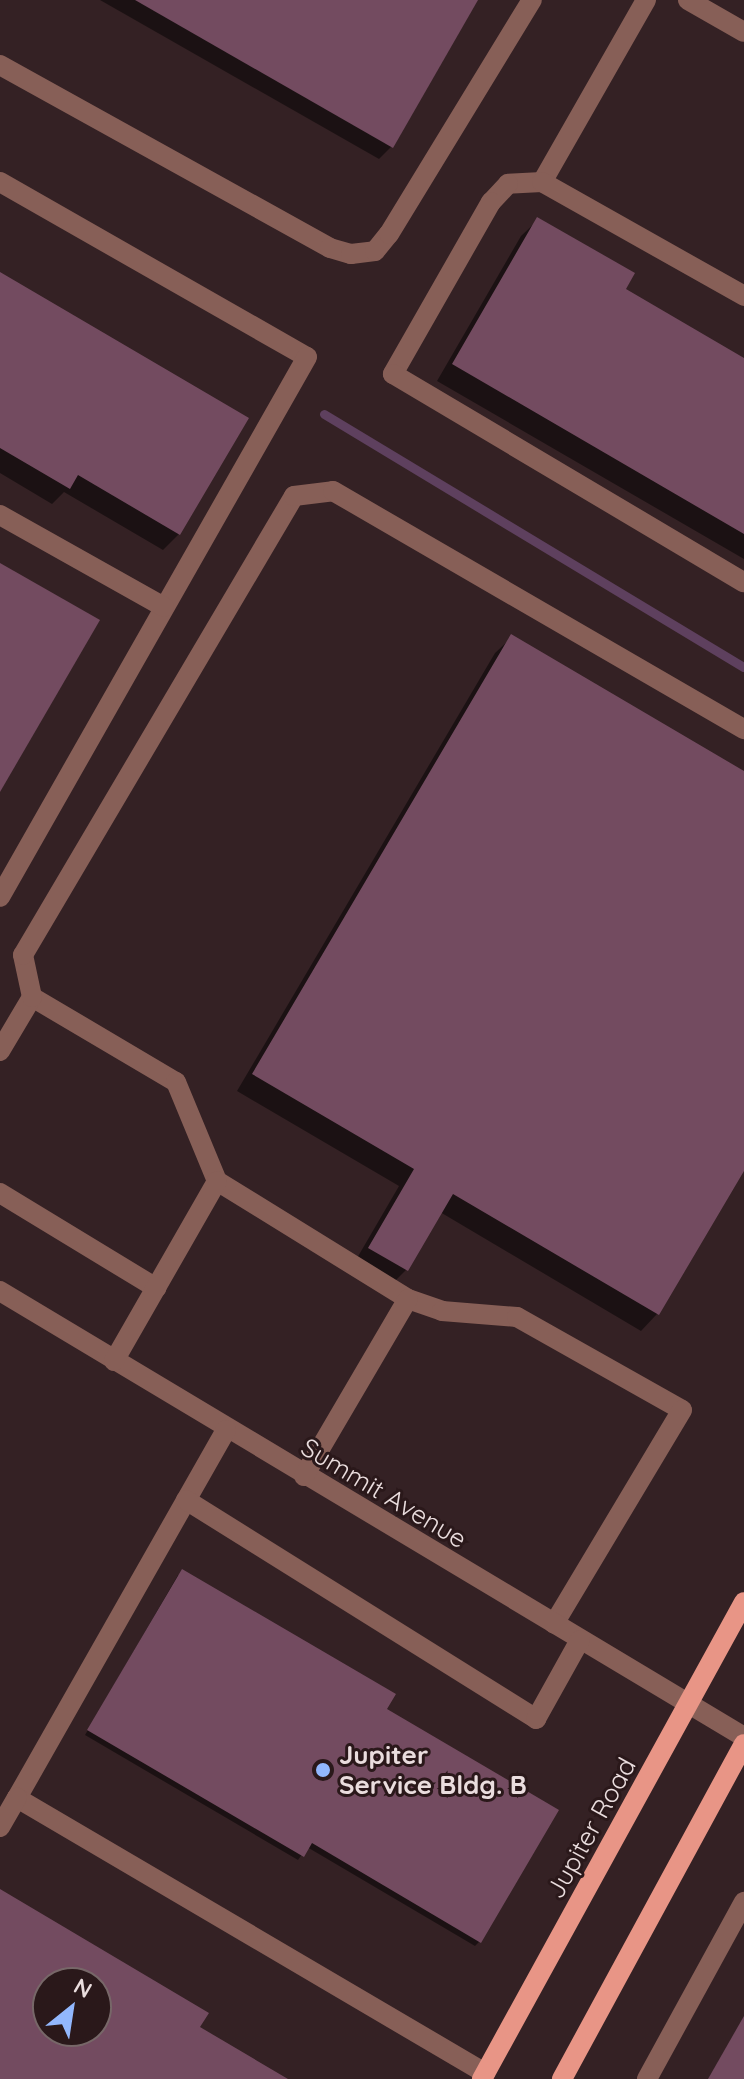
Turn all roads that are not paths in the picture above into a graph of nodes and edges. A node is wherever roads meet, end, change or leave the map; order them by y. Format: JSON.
{"nodes":[{"id":1,"x":532,"y":0,"type":"edge"},
{"id":2,"x":646,"y":0,"type":"edge"},
{"id":3,"x":688,"y":0,"type":"edge"},
{"id":4,"x":741,"y":22,"type":"edge"},
{"id":5,"x":0,"y":65,"type":"edge"},
{"id":6,"x":0,"y":182,"type":"edge"},
{"id":7,"x":542,"y":182,"type":"junction"},
{"id":8,"x":744,"y":296,"type":"edge"},
{"id":9,"x":0,"y":515,"type":"edge"},
{"id":10,"x":744,"y":582,"type":"edge"},
{"id":11,"x":164,"y":607,"type":"junction"},
{"id":12,"x":744,"y":729,"type":"edge"},
{"id":13,"x":0,"y":897,"type":"edge"},
{"id":14,"x":32,"y":997,"type":"junction"},
{"id":15,"x":0,"y":1051,"type":"edge"},
{"id":16,"x":217,"y":1181,"type":"junction"},
{"id":17,"x":0,"y":1193,"type":"edge"},
{"id":18,"x":156,"y":1288,"type":"junction"},
{"id":19,"x":0,"y":1291,"type":"edge"},
{"id":20,"x":408,"y":1299,"type":"junction"},
{"id":21,"x":114,"y":1361,"type":"junction"},
{"id":22,"x":226,"y":1430,"type":"junction"},
{"id":23,"x":304,"y":1476,"type":"junction"},
{"id":24,"x":186,"y":1500,"type":"junction"},
{"id":25,"x":744,"y":1602,"type":"edge"},
{"id":26,"x":554,"y":1624,"type":"junction"},
{"id":27,"x":580,"y":1640,"type":"junction"},
{"id":28,"x":689,"y":1705,"type":"junction"},
{"id":29,"x":744,"y":1737,"type":"edge"},
{"id":30,"x":744,"y":1744,"type":"edge"},
{"id":31,"x":17,"y":1798,"type":"junction"},
{"id":32,"x":0,"y":1827,"type":"edge"},
{"id":33,"x":744,"y":1902,"type":"edge"},
{"id":34,"x":487,"y":2077,"type":"edge"},
{"id":35,"x":562,"y":2079,"type":"edge"},
{"id":36,"x":647,"y":2079,"type":"edge"}],
"edges":[{"from":1,"to":5,"type":"street"},
{"from":2,"to":7,"type":"street"},
{"from":3,"to":4,"type":"street"},
{"from":6,"to":11,"type":"street"},
{"from":7,"to":8,"type":"street"},
{"from":7,"to":10,"type":"street"},
{"from":9,"to":11,"type":"street"},
{"from":11,"to":13,"type":"street"},
{"from":12,"to":14,"type":"street"},
{"from":14,"to":15,"type":"street"},
{"from":14,"to":16,"type":"street"},
{"from":16,"to":18,"type":"street"},
{"from":16,"to":20,"type":"street"},
{"from":17,"to":18,"type":"street"},
{"from":18,"to":21,"type":"street"},
{"from":19,"to":21,"type":"street","name":"Summit Avenue"},
{"from":20,"to":23,"type":"street"},
{"from":20,"to":26,"type":"street"},
{"from":21,"to":22,"type":"street","name":"Summit Avenue"},
{"from":22,"to":23,"type":"street","name":"Summit Avenue"},
{"from":22,"to":24,"type":"street"},
{"from":23,"to":26,"type":"street","name":"Summit Avenue"},
{"from":24,"to":27,"type":"street"},
{"from":24,"to":31,"type":"street"},
{"from":25,"to":28,"type":"main road","name":"Jupiter Road"},
{"from":26,"to":27,"type":"street","name":"Summit Avenue"},
{"from":27,"to":28,"type":"street","name":"Summit Avenue"},
{"from":28,"to":29,"type":"street","name":"Summit Avenue"},
{"from":28,"to":34,"type":"main road","name":"Jupiter Road"},
{"from":30,"to":35,"type":"main road"},
{"from":31,"to":32,"type":"street"},
{"from":31,"to":34,"type":"street"},
{"from":33,"to":36,"type":"street"}]}
